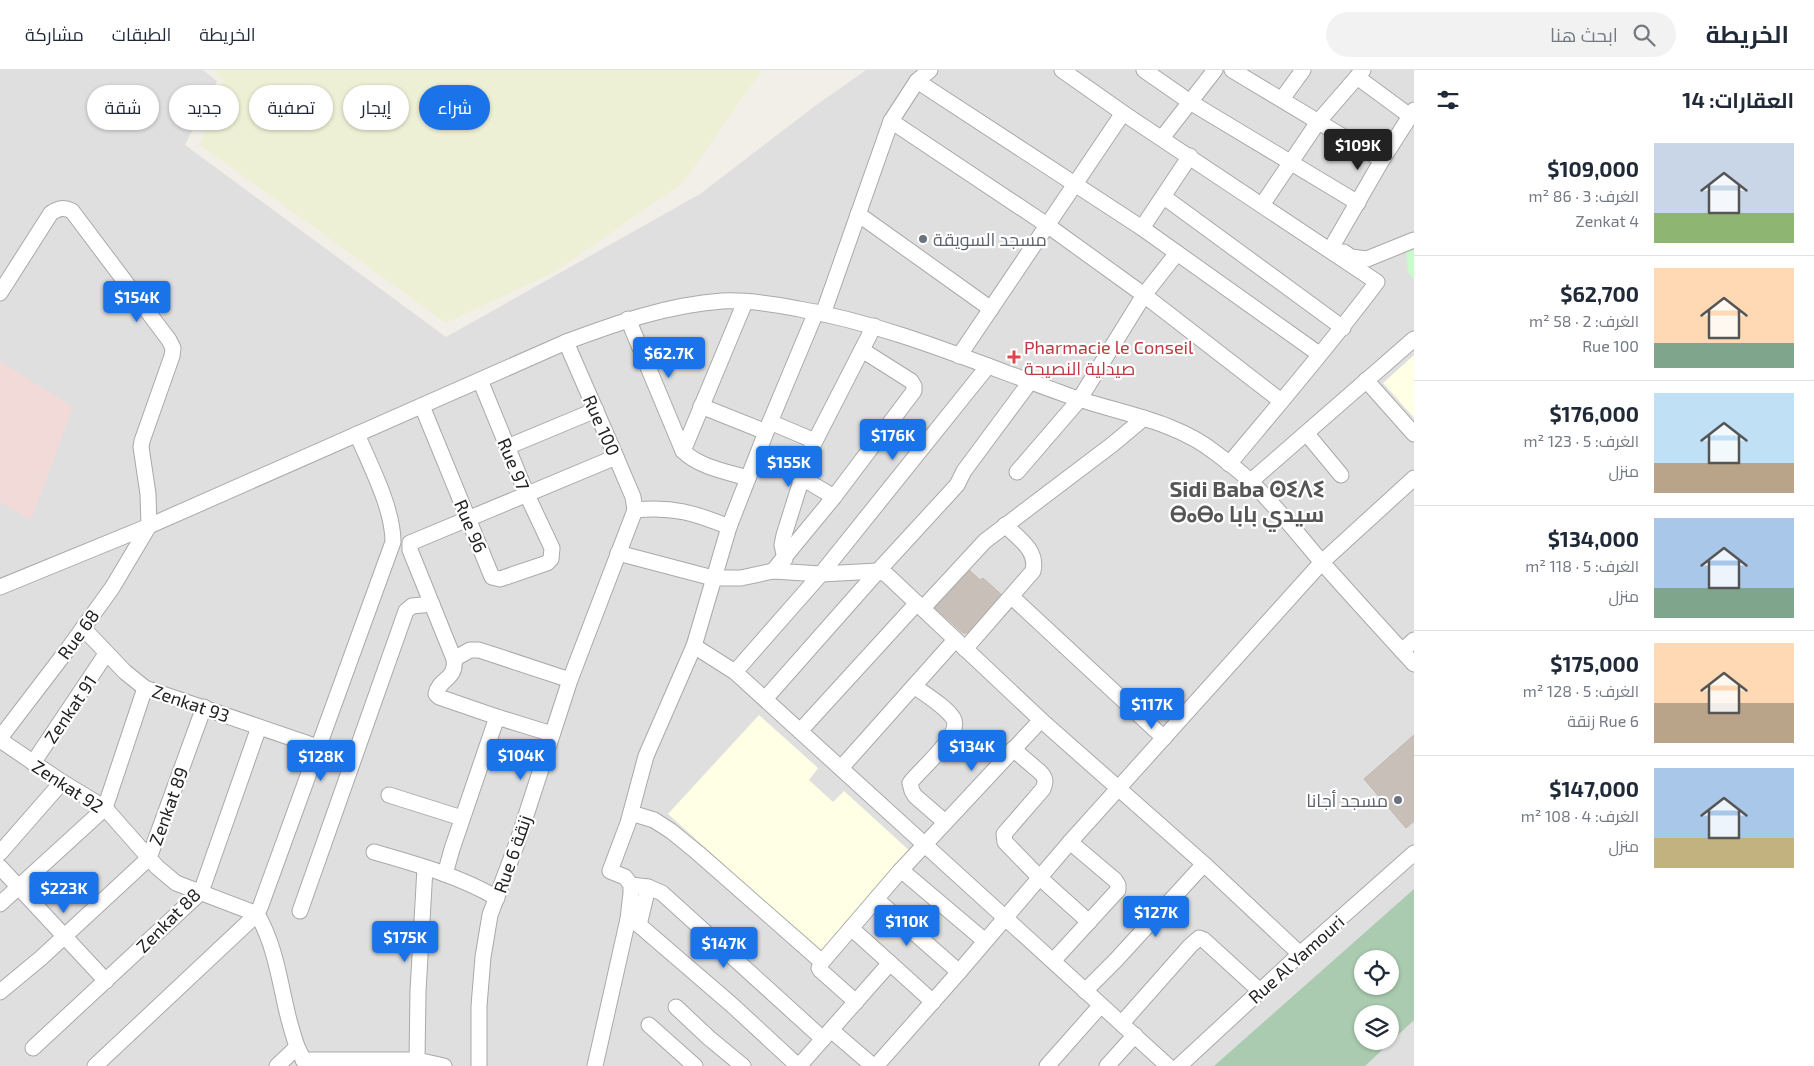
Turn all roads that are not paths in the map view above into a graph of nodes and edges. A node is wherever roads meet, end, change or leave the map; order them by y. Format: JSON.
{"nodes":[{"id":1,"x":930,"y":70,"type":"edge"},
{"id":2,"x":1062,"y":70,"type":"edge"},
{"id":3,"x":1144,"y":70,"type":"edge"},
{"id":4,"x":1215,"y":70,"type":"edge"},
{"id":5,"x":1303,"y":70,"type":"edge"},
{"id":6,"x":1241,"y":72,"type":"edge"},
{"id":7,"x":1360,"y":74,"type":"edge"},
{"id":8,"x":917,"y":81,"type":"junction"},
{"id":9,"x":1282,"y":99,"type":"junction"},
{"id":10,"x":1190,"y":102,"type":"junction"},
{"id":11,"x":1123,"y":113,"type":"junction"},
{"id":12,"x":1412,"y":113,"type":"edge"},
{"id":13,"x":891,"y":121,"type":"junction"},
{"id":14,"x":1318,"y":122,"type":"junction"},
{"id":15,"x":1162,"y":138,"type":"junction"},
{"id":16,"x":1190,"y":156,"type":"junction"},
{"id":17,"x":1382,"y":160,"type":"junction"},
{"id":18,"x":1291,"y":163,"type":"junction"},
{"id":19,"x":1075,"y":184,"type":"junction"},
{"id":20,"x":1164,"y":196,"type":"junction"},
{"id":21,"x":1358,"y":203,"type":"junction"},
{"id":22,"x":1262,"y":205,"type":"junction"},
{"id":23,"x":858,"y":214,"type":"junction"},
{"id":24,"x":1047,"y":225,"type":"junction"},
{"id":25,"x":1142,"y":228,"type":"junction"},
{"id":26,"x":1414,"y":240,"type":"edge"},
{"id":27,"x":1331,"y":247,"type":"junction"},
{"id":28,"x":1177,"y":253,"type":"junction"},
{"id":29,"x":0,"y":293,"type":"edge"},
{"id":30,"x":1144,"y":295,"type":"junction"},
{"id":31,"x":746,"y":302,"type":"junction"},
{"id":32,"x":991,"y":309,"type":"junction"},
{"id":33,"x":820,"y":313,"type":"junction"},
{"id":34,"x":628,"y":319,"type":"junction"},
{"id":35,"x":874,"y":326,"type":"junction"},
{"id":36,"x":1343,"y":328,"type":"junction"},
{"id":37,"x":1414,"y":339,"type":"edge"},
{"id":38,"x":566,"y":342,"type":"junction"},
{"id":39,"x":862,"y":350,"type":"junction"},
{"id":40,"x":1320,"y":354,"type":"junction"},
{"id":41,"x":959,"y":356,"type":"junction"},
{"id":42,"x":988,"y":366,"type":"junction"},
{"id":43,"x":480,"y":380,"type":"junction"},
{"id":44,"x":1366,"y":380,"type":"junction"},
{"id":45,"x":1030,"y":382,"type":"junction"},
{"id":46,"x":1079,"y":400,"type":"junction"},
{"id":47,"x":1280,"y":402,"type":"junction"},
{"id":48,"x":422,"y":406,"type":"junction"},
{"id":49,"x":701,"y":406,"type":"junction"},
{"id":50,"x":596,"y":410,"type":"junction"},
{"id":51,"x":1144,"y":418,"type":"junction"},
{"id":52,"x":768,"y":427,"type":"junction"},
{"id":53,"x":357,"y":434,"type":"junction"},
{"id":54,"x":1307,"y":434,"type":"junction"},
{"id":55,"x":1414,"y":434,"type":"edge"},
{"id":56,"x":815,"y":441,"type":"junction"},
{"id":57,"x":507,"y":447,"type":"junction"},
{"id":58,"x":683,"y":451,"type":"junction"},
{"id":59,"x":757,"y":456,"type":"junction"},
{"id":60,"x":616,"y":457,"type":"junction"},
{"id":61,"x":1229,"y":464,"type":"junction"},
{"id":62,"x":1017,"y":472,"type":"dead end"},
{"id":63,"x":1341,"y":475,"type":"dead end"},
{"id":64,"x":748,"y":478,"type":"junction"},
{"id":65,"x":802,"y":478,"type":"junction"},
{"id":66,"x":1414,"y":478,"type":"edge"},
{"id":67,"x":1251,"y":482,"type":"junction"},
{"id":68,"x":527,"y":495,"type":"junction"},
{"id":69,"x":834,"y":496,"type":"junction"},
{"id":70,"x":635,"y":510,"type":"junction"},
{"id":71,"x":468,"y":520,"type":"junction"},
{"id":72,"x":1005,"y":525,"type":"junction"},
{"id":73,"x":149,"y":526,"type":"junction"},
{"id":74,"x":729,"y":527,"type":"junction"},
{"id":75,"x":552,"y":548,"type":"joint"},
{"id":76,"x":618,"y":553,"type":"junction"},
{"id":77,"x":785,"y":559,"type":"junction"},
{"id":78,"x":1322,"y":562,"type":"junction"},
{"id":79,"x":773,"y":571,"type":"junction"},
{"id":80,"x":878,"y":571,"type":"junction"},
{"id":81,"x":821,"y":574,"type":"junction"},
{"id":82,"x":713,"y":578,"type":"junction"},
{"id":83,"x":0,"y":587,"type":"edge"},
{"id":84,"x":1012,"y":597,"type":"junction"},
{"id":85,"x":432,"y":604,"type":"junction"},
{"id":86,"x":920,"y":606,"type":"junction"},
{"id":87,"x":83,"y":628,"type":"junction"},
{"id":88,"x":1414,"y":640,"type":"edge"},
{"id":89,"x":960,"y":645,"type":"junction"},
{"id":90,"x":694,"y":646,"type":"junction"},
{"id":91,"x":1402,"y":651,"type":"junction"},
{"id":92,"x":106,"y":654,"type":"junction"},
{"id":93,"x":454,"y":658,"type":"junction"},
{"id":94,"x":1414,"y":664,"type":"edge"},
{"id":95,"x":735,"y":672,"type":"junction"},
{"id":96,"x":570,"y":680,"type":"junction"},
{"id":97,"x":914,"y":686,"type":"junction"},
{"id":98,"x":145,"y":688,"type":"junction"},
{"id":99,"x":765,"y":699,"type":"junction"},
{"id":100,"x":204,"y":707,"type":"junction"},
{"id":101,"x":497,"y":717,"type":"junction"},
{"id":102,"x":1041,"y":720,"type":"junction"},
{"id":103,"x":259,"y":726,"type":"junction"},
{"id":104,"x":800,"y":731,"type":"junction"},
{"id":105,"x":552,"y":734,"type":"junction"},
{"id":106,"x":1164,"y":738,"type":"junction"},
{"id":107,"x":0,"y":739,"type":"edge"},
{"id":108,"x":318,"y":746,"type":"junction"},
{"id":109,"x":1014,"y":749,"type":"junction"},
{"id":110,"x":33,"y":764,"type":"junction"},
{"id":111,"x":841,"y":768,"type":"junction"},
{"id":112,"x":62,"y":782,"type":"junction"},
{"id":113,"x":1120,"y":789,"type":"junction"},
{"id":114,"x":389,"y":795,"type":"dead end"},
{"id":115,"x":105,"y":808,"type":"junction"},
{"id":116,"x":631,"y":812,"type":"junction"},
{"id":117,"x":462,"y":818,"type":"junction"},
{"id":118,"x":945,"y":822,"type":"junction"},
{"id":119,"x":1070,"y":842,"type":"junction"},
{"id":120,"x":924,"y":844,"type":"junction"},
{"id":121,"x":374,"y":852,"type":"dead end"},
{"id":122,"x":0,"y":853,"type":"edge"},
{"id":123,"x":1414,"y":853,"type":"edge"},
{"id":124,"x":149,"y":858,"type":"junction"},
{"id":125,"x":1204,"y":864,"type":"junction"},
{"id":126,"x":0,"y":867,"type":"edge"},
{"id":127,"x":425,"y":868,"type":"junction"},
{"id":128,"x":901,"y":870,"type":"junction"},
{"id":129,"x":445,"y":874,"type":"junction"},
{"id":130,"x":1040,"y":877,"type":"junction"},
{"id":131,"x":631,"y":886,"type":"junction"},
{"id":132,"x":19,"y":887,"type":"junction"},
{"id":133,"x":648,"y":887,"type":"junction"},
{"id":134,"x":201,"y":892,"type":"junction"},
{"id":135,"x":497,"y":898,"type":"junction"},
{"id":136,"x":876,"y":899,"type":"junction"},
{"id":137,"x":0,"y":904,"type":"edge"},
{"id":138,"x":300,"y":911,"type":"dead end"},
{"id":139,"x":257,"y":914,"type":"junction"},
{"id":140,"x":1004,"y":918,"type":"junction"},
{"id":141,"x":633,"y":922,"type":"junction"},
{"id":142,"x":1089,"y":922,"type":"junction"},
{"id":143,"x":851,"y":928,"type":"junction"},
{"id":144,"x":64,"y":936,"type":"junction"},
{"id":145,"x":985,"y":941,"type":"junction"},
{"id":146,"x":1300,"y":954,"type":"junction"},
{"id":147,"x":1053,"y":961,"type":"junction"},
{"id":148,"x":822,"y":962,"type":"junction"},
{"id":149,"x":890,"y":963,"type":"junction"},
{"id":150,"x":959,"y":972,"type":"junction"},
{"id":151,"x":106,"y":981,"type":"junction"},
{"id":152,"x":1085,"y":991,"type":"junction"},
{"id":153,"x":1260,"y":991,"type":"junction"},
{"id":154,"x":0,"y":992,"type":"edge"},
{"id":155,"x":856,"y":1002,"type":"junction"},
{"id":156,"x":933,"y":1002,"type":"junction"},
{"id":157,"x":1101,"y":1005,"type":"junction"},
{"id":158,"x":676,"y":1007,"type":"dead end"},
{"id":159,"x":1122,"y":1023,"type":"junction"},
{"id":160,"x":649,"y":1025,"type":"dead end"},
{"id":161,"x":827,"y":1035,"type":"junction"},
{"id":162,"x":1135,"y":1035,"type":"junction"},
{"id":163,"x":33,"y":1048,"type":"dead end"},
{"id":164,"x":303,"y":1058,"type":"edge"},
{"id":165,"x":417,"y":1060,"type":"junction"},
{"id":166,"x":801,"y":1065,"type":"edge"},
{"id":167,"x":95,"y":1066,"type":"edge"},
{"id":168,"x":277,"y":1066,"type":"edge"},
{"id":169,"x":444,"y":1066,"type":"edge"},
{"id":170,"x":479,"y":1066,"type":"edge"},
{"id":171,"x":595,"y":1066,"type":"edge"},
{"id":172,"x":695,"y":1066,"type":"edge"},
{"id":173,"x":743,"y":1066,"type":"edge"},
{"id":174,"x":874,"y":1066,"type":"edge"},
{"id":175,"x":1047,"y":1066,"type":"edge"},
{"id":176,"x":1107,"y":1066,"type":"edge"},
{"id":177,"x":1168,"y":1066,"type":"edge"},
{"id":178,"x":1179,"y":1066,"type":"edge"}],
"edges":[{"from":1,"to":8,"type":"street"},
{"from":2,"to":11,"type":"street"},
{"from":3,"to":10,"type":"street"},
{"from":4,"to":10,"type":"street"},
{"from":5,"to":9,"type":"street"},
{"from":6,"to":9,"type":"street"},
{"from":7,"to":12,"type":"street"},
{"from":7,"to":14,"type":"street"},
{"from":8,"to":13,"type":"street"},
{"from":8,"to":19,"type":"street"},
{"from":9,"to":14,"type":"street"},
{"from":10,"to":15,"type":"street"},
{"from":10,"to":18,"type":"street"},
{"from":11,"to":15,"type":"street"},
{"from":11,"to":19,"type":"street"},
{"from":12,"to":17,"type":"street"},
{"from":13,"to":23,"type":"street"},
{"from":13,"to":24,"type":"street"},
{"from":14,"to":17,"type":"street"},
{"from":14,"to":18,"type":"street"},
{"from":15,"to":16,"type":"street"},
{"from":16,"to":20,"type":"street"},
{"from":16,"to":22,"type":"street"},
{"from":17,"to":21,"type":"street"},
{"from":18,"to":21,"type":"street"},
{"from":18,"to":22,"type":"street"},
{"from":19,"to":24,"type":"street"},
{"from":19,"to":25,"type":"street"},
{"from":20,"to":25,"type":"street"},
{"from":20,"to":36,"type":"street"},
{"from":21,"to":27,"type":"street"},
{"from":22,"to":27,"type":"street"},
{"from":23,"to":32,"type":"street"},
{"from":23,"to":33,"type":"street"},
{"from":24,"to":30,"type":"street"},
{"from":24,"to":32,"type":"street"},
{"from":25,"to":28,"type":"street"},
{"from":26,"to":27,"type":"street"},
{"from":27,"to":36,"type":"street"},
{"from":28,"to":30,"type":"street"},
{"from":28,"to":40,"type":"street"},
{"from":29,"to":73,"type":"street"},
{"from":30,"to":46,"type":"street"},
{"from":30,"to":47,"type":"street"},
{"from":31,"to":33,"type":"street"},
{"from":31,"to":34,"type":"street"},
{"from":31,"to":49,"type":"street"},
{"from":32,"to":41,"type":"street"},
{"from":33,"to":35,"type":"street"},
{"from":33,"to":52,"type":"street"},
{"from":34,"to":38,"type":"street"},
{"from":34,"to":58,"type":"street"},
{"from":35,"to":39,"type":"street"},
{"from":35,"to":41,"type":"street"},
{"from":36,"to":40,"type":"street"},
{"from":37,"to":44,"type":"street"},
{"from":38,"to":43,"type":"street"},
{"from":38,"to":50,"type":"street","name":"Rue 100"},
{"from":39,"to":56,"type":"street"},
{"from":39,"to":69,"type":"street"},
{"from":40,"to":47,"type":"street"},
{"from":41,"to":42,"type":"street"},
{"from":42,"to":45,"type":"street"},
{"from":42,"to":81,"type":"street"},
{"from":43,"to":48,"type":"street"},
{"from":43,"to":57,"type":"street","name":"Rue 97"},
{"from":44,"to":54,"type":"street"},
{"from":44,"to":55,"type":"street"},
{"from":45,"to":46,"type":"street"},
{"from":45,"to":80,"type":"street"},
{"from":46,"to":51,"type":"street"},
{"from":46,"to":62,"type":"street"},
{"from":47,"to":61,"type":"street"},
{"from":48,"to":53,"type":"street"},
{"from":48,"to":71,"type":"street","name":"Rue 96"},
{"from":49,"to":52,"type":"street"},
{"from":49,"to":58,"type":"street"},
{"from":50,"to":57,"type":"street"},
{"from":50,"to":60,"type":"street","name":"Rue 100"},
{"from":51,"to":61,"type":"street"},
{"from":51,"to":72,"type":"street"},
{"from":52,"to":56,"type":"street"},
{"from":52,"to":59,"type":"street"},
{"from":53,"to":73,"type":"street"},
{"from":53,"to":108,"type":"street"},
{"from":54,"to":63,"type":"street"},
{"from":54,"to":67,"type":"street"},
{"from":56,"to":65,"type":"street"},
{"from":57,"to":68,"type":"street","name":"Rue 97"},
{"from":58,"to":64,"type":"street"},
{"from":59,"to":64,"type":"street"},
{"from":59,"to":65,"type":"street"},
{"from":60,"to":68,"type":"street"},
{"from":60,"to":70,"type":"street","name":"Rue 100"},
{"from":61,"to":67,"type":"street"},
{"from":64,"to":74,"type":"street"},
{"from":65,"to":69,"type":"street"},
{"from":65,"to":77,"type":"street"},
{"from":66,"to":78,"type":"street"},
{"from":67,"to":78,"type":"street"},
{"from":68,"to":71,"type":"street"},
{"from":68,"to":75,"type":"street","name":"Rue 97"},
{"from":69,"to":77,"type":"street"},
{"from":70,"to":74,"type":"street"},
{"from":70,"to":76,"type":"street","name":"Rue 6 زنقة"},
{"from":71,"to":75,"type":"street","name":"Rue 96"},
{"from":71,"to":85,"type":"street"},
{"from":72,"to":84,"type":"street"},
{"from":72,"to":86,"type":"street"},
{"from":73,"to":83,"type":"street"},
{"from":73,"to":87,"type":"street","name":"Rue 68"},
{"from":74,"to":82,"type":"street"},
{"from":76,"to":82,"type":"street"},
{"from":76,"to":96,"type":"street","name":"Rue 6 زنقة"},
{"from":77,"to":79,"type":"street"},
{"from":78,"to":91,"type":"street"},
{"from":78,"to":106,"type":"street"},
{"from":79,"to":81,"type":"street"},
{"from":79,"to":82,"type":"street"},
{"from":80,"to":81,"type":"street"},
{"from":80,"to":86,"type":"street"},
{"from":80,"to":99,"type":"street"},
{"from":81,"to":95,"type":"street"},
{"from":82,"to":90,"type":"street"},
{"from":84,"to":89,"type":"street"},
{"from":84,"to":106,"type":"street"},
{"from":85,"to":93,"type":"street"},
{"from":85,"to":138,"type":"street"},
{"from":86,"to":89,"type":"street"},
{"from":86,"to":104,"type":"street"},
{"from":87,"to":92,"type":"street","name":"Zenkat 93"},
{"from":87,"to":107,"type":"street","name":"Rue 68"},
{"from":88,"to":91,"type":"street"},
{"from":89,"to":97,"type":"street"},
{"from":89,"to":102,"type":"street"},
{"from":90,"to":95,"type":"street"},
{"from":90,"to":116,"type":"street"},
{"from":91,"to":94,"type":"street"},
{"from":92,"to":98,"type":"street","name":"Zenkat 93"},
{"from":92,"to":110,"type":"street","name":"Zenkat 91"},
{"from":93,"to":96,"type":"street"},
{"from":93,"to":101,"type":"street"},
{"from":95,"to":99,"type":"street"},
{"from":96,"to":105,"type":"street","name":"Rue 6 زنقة"},
{"from":97,"to":111,"type":"street"},
{"from":97,"to":118,"type":"street"},
{"from":98,"to":100,"type":"street","name":"Zenkat 93"},
{"from":98,"to":115,"type":"street"},
{"from":99,"to":104,"type":"street"},
{"from":100,"to":103,"type":"street","name":"Zenkat 93"},
{"from":100,"to":124,"type":"street","name":"Zenkat 89"},
{"from":101,"to":105,"type":"street"},
{"from":101,"to":117,"type":"street"},
{"from":102,"to":109,"type":"street"},
{"from":102,"to":113,"type":"street"},
{"from":103,"to":108,"type":"street","name":"Zenkat 93"},
{"from":103,"to":134,"type":"street","name":"Zenkat 88"},
{"from":104,"to":111,"type":"street"},
{"from":105,"to":135,"type":"street","name":"Rue 6 زنقة"},
{"from":106,"to":113,"type":"street"},
{"from":107,"to":110,"type":"street","name":"Zenkat 92"},
{"from":108,"to":139,"type":"street"},
{"from":109,"to":118,"type":"street"},
{"from":109,"to":130,"type":"street"},
{"from":110,"to":112,"type":"street","name":"Zenkat 92"},
{"from":111,"to":120,"type":"street"},
{"from":112,"to":115,"type":"street","name":"Zenkat 92"},
{"from":112,"to":122,"type":"street"},
{"from":113,"to":119,"type":"street"},
{"from":113,"to":125,"type":"street"},
{"from":114,"to":117,"type":"street"},
{"from":115,"to":124,"type":"street","name":"Zenkat 92"},
{"from":115,"to":132,"type":"street"},
{"from":116,"to":131,"type":"street"},
{"from":116,"to":148,"type":"street"},
{"from":117,"to":129,"type":"street"},
{"from":118,"to":120,"type":"street"},
{"from":119,"to":130,"type":"street"},
{"from":119,"to":142,"type":"street"},
{"from":120,"to":128,"type":"street"},
{"from":120,"to":140,"type":"street"},
{"from":121,"to":127,"type":"street"},
{"from":123,"to":146,"type":"street","name":"Rue Al Yamouri"},
{"from":124,"to":134,"type":"street","name":"Zenkat 92"},
{"from":124,"to":144,"type":"street","name":"Zenkat 89"},
{"from":125,"to":146,"type":"street"},
{"from":125,"to":152,"type":"street"},
{"from":126,"to":132,"type":"street"},
{"from":127,"to":129,"type":"street"},
{"from":127,"to":165,"type":"street"},
{"from":128,"to":136,"type":"street"},
{"from":128,"to":145,"type":"street"},
{"from":129,"to":135,"type":"street"},
{"from":130,"to":140,"type":"street"},
{"from":130,"to":142,"type":"street"},
{"from":131,"to":133,"type":"street"},
{"from":131,"to":141,"type":"street"},
{"from":132,"to":137,"type":"street"},
{"from":132,"to":144,"type":"street"},
{"from":133,"to":141,"type":"street"},
{"from":133,"to":161,"type":"street"},
{"from":134,"to":139,"type":"street","name":"Zenkat 92"},
{"from":134,"to":151,"type":"street","name":"Zenkat 88"},
{"from":135,"to":170,"type":"street","name":"Rue 6 زنقة"},
{"from":136,"to":143,"type":"street"},
{"from":136,"to":150,"type":"street"},
{"from":139,"to":164,"type":"street"},
{"from":139,"to":167,"type":"street"},
{"from":140,"to":145,"type":"street"},
{"from":140,"to":147,"type":"street"},
{"from":141,"to":166,"type":"street"},
{"from":141,"to":171,"type":"street"},
{"from":142,"to":147,"type":"street"},
{"from":143,"to":148,"type":"street"},
{"from":143,"to":149,"type":"street"},
{"from":144,"to":151,"type":"street"},
{"from":144,"to":154,"type":"street","name":"Zenkat 89"},
{"from":145,"to":150,"type":"street"},
{"from":146,"to":153,"type":"street","name":"Rue Al Yamouri"},
{"from":147,"to":152,"type":"street"},
{"from":148,"to":155,"type":"street"},
{"from":149,"to":155,"type":"street"},
{"from":149,"to":156,"type":"street"},
{"from":150,"to":156,"type":"street"},
{"from":151,"to":163,"type":"street","name":"Zenkat 88"},
{"from":152,"to":157,"type":"street"},
{"from":153,"to":159,"type":"street"},
{"from":153,"to":178,"type":"street","name":"Rue Al Yamouri"},
{"from":155,"to":161,"type":"street"},
{"from":156,"to":174,"type":"street"},
{"from":157,"to":159,"type":"street"},
{"from":157,"to":175,"type":"street"},
{"from":158,"to":173,"type":"street"},
{"from":159,"to":162,"type":"street"},
{"from":160,"to":172,"type":"street"},
{"from":161,"to":166,"type":"street"},
{"from":161,"to":174,"type":"street"},
{"from":162,"to":176,"type":"street"},
{"from":162,"to":177,"type":"street"},
{"from":164,"to":165,"type":"street"},
{"from":164,"to":168,"type":"street"},
{"from":165,"to":169,"type":"street"}]}
